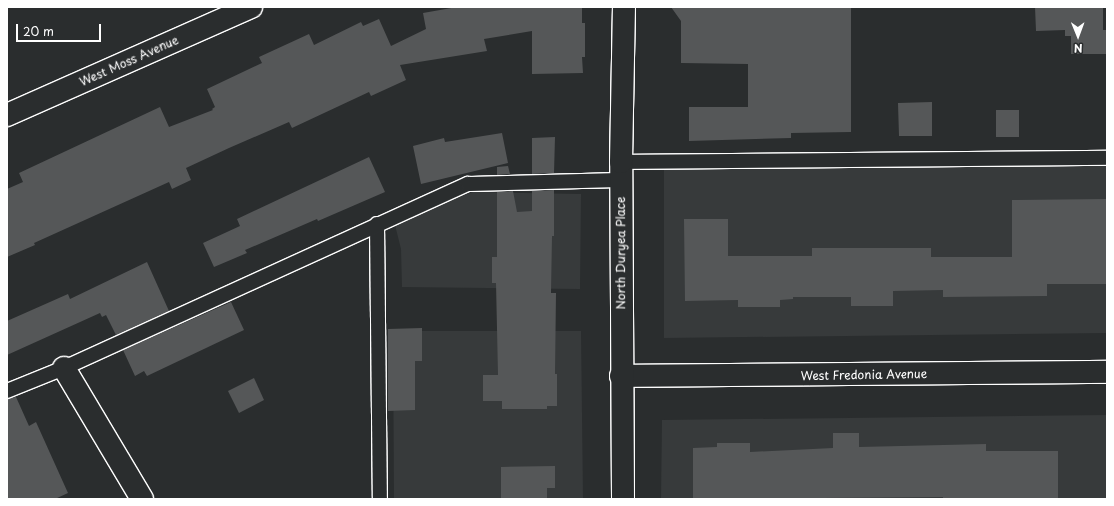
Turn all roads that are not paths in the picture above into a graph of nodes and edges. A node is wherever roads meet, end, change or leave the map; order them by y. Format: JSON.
{"nodes":[{"id":1,"x":252,"y":7,"type":"edge"},
{"id":2,"x":624,"y":7,"type":"edge"},
{"id":3,"x":7,"y":115,"type":"edge"},
{"id":4,"x":1107,"y":158,"type":"edge"},
{"id":5,"x":621,"y":171,"type":"junction"},
{"id":6,"x":377,"y":224,"type":"junction"},
{"id":7,"x":64,"y":368,"type":"junction"},
{"id":8,"x":1107,"y":372,"type":"edge"},
{"id":9,"x":621,"y":376,"type":"junction"},
{"id":10,"x":7,"y":391,"type":"edge"},
{"id":11,"x":142,"y":499,"type":"edge"},
{"id":12,"x":380,"y":499,"type":"edge"},
{"id":13,"x":623,"y":499,"type":"edge"}],
"edges":[{"from":1,"to":3,"type":"street","name":"West Moss Avenue"},
{"from":2,"to":5,"type":"street","name":"North Duryea Place"},
{"from":4,"to":5,"type":"lane"},
{"from":5,"to":6,"type":"lane"},
{"from":5,"to":9,"type":"street","name":"North Duryea Place"},
{"from":6,"to":7,"type":"lane"},
{"from":6,"to":12,"type":"lane"},
{"from":7,"to":10,"type":"lane"},
{"from":7,"to":11,"type":"street"},
{"from":8,"to":9,"type":"street","name":"West Fredonia Avenue"},
{"from":9,"to":13,"type":"street","name":"North Duryea Place"}]}
